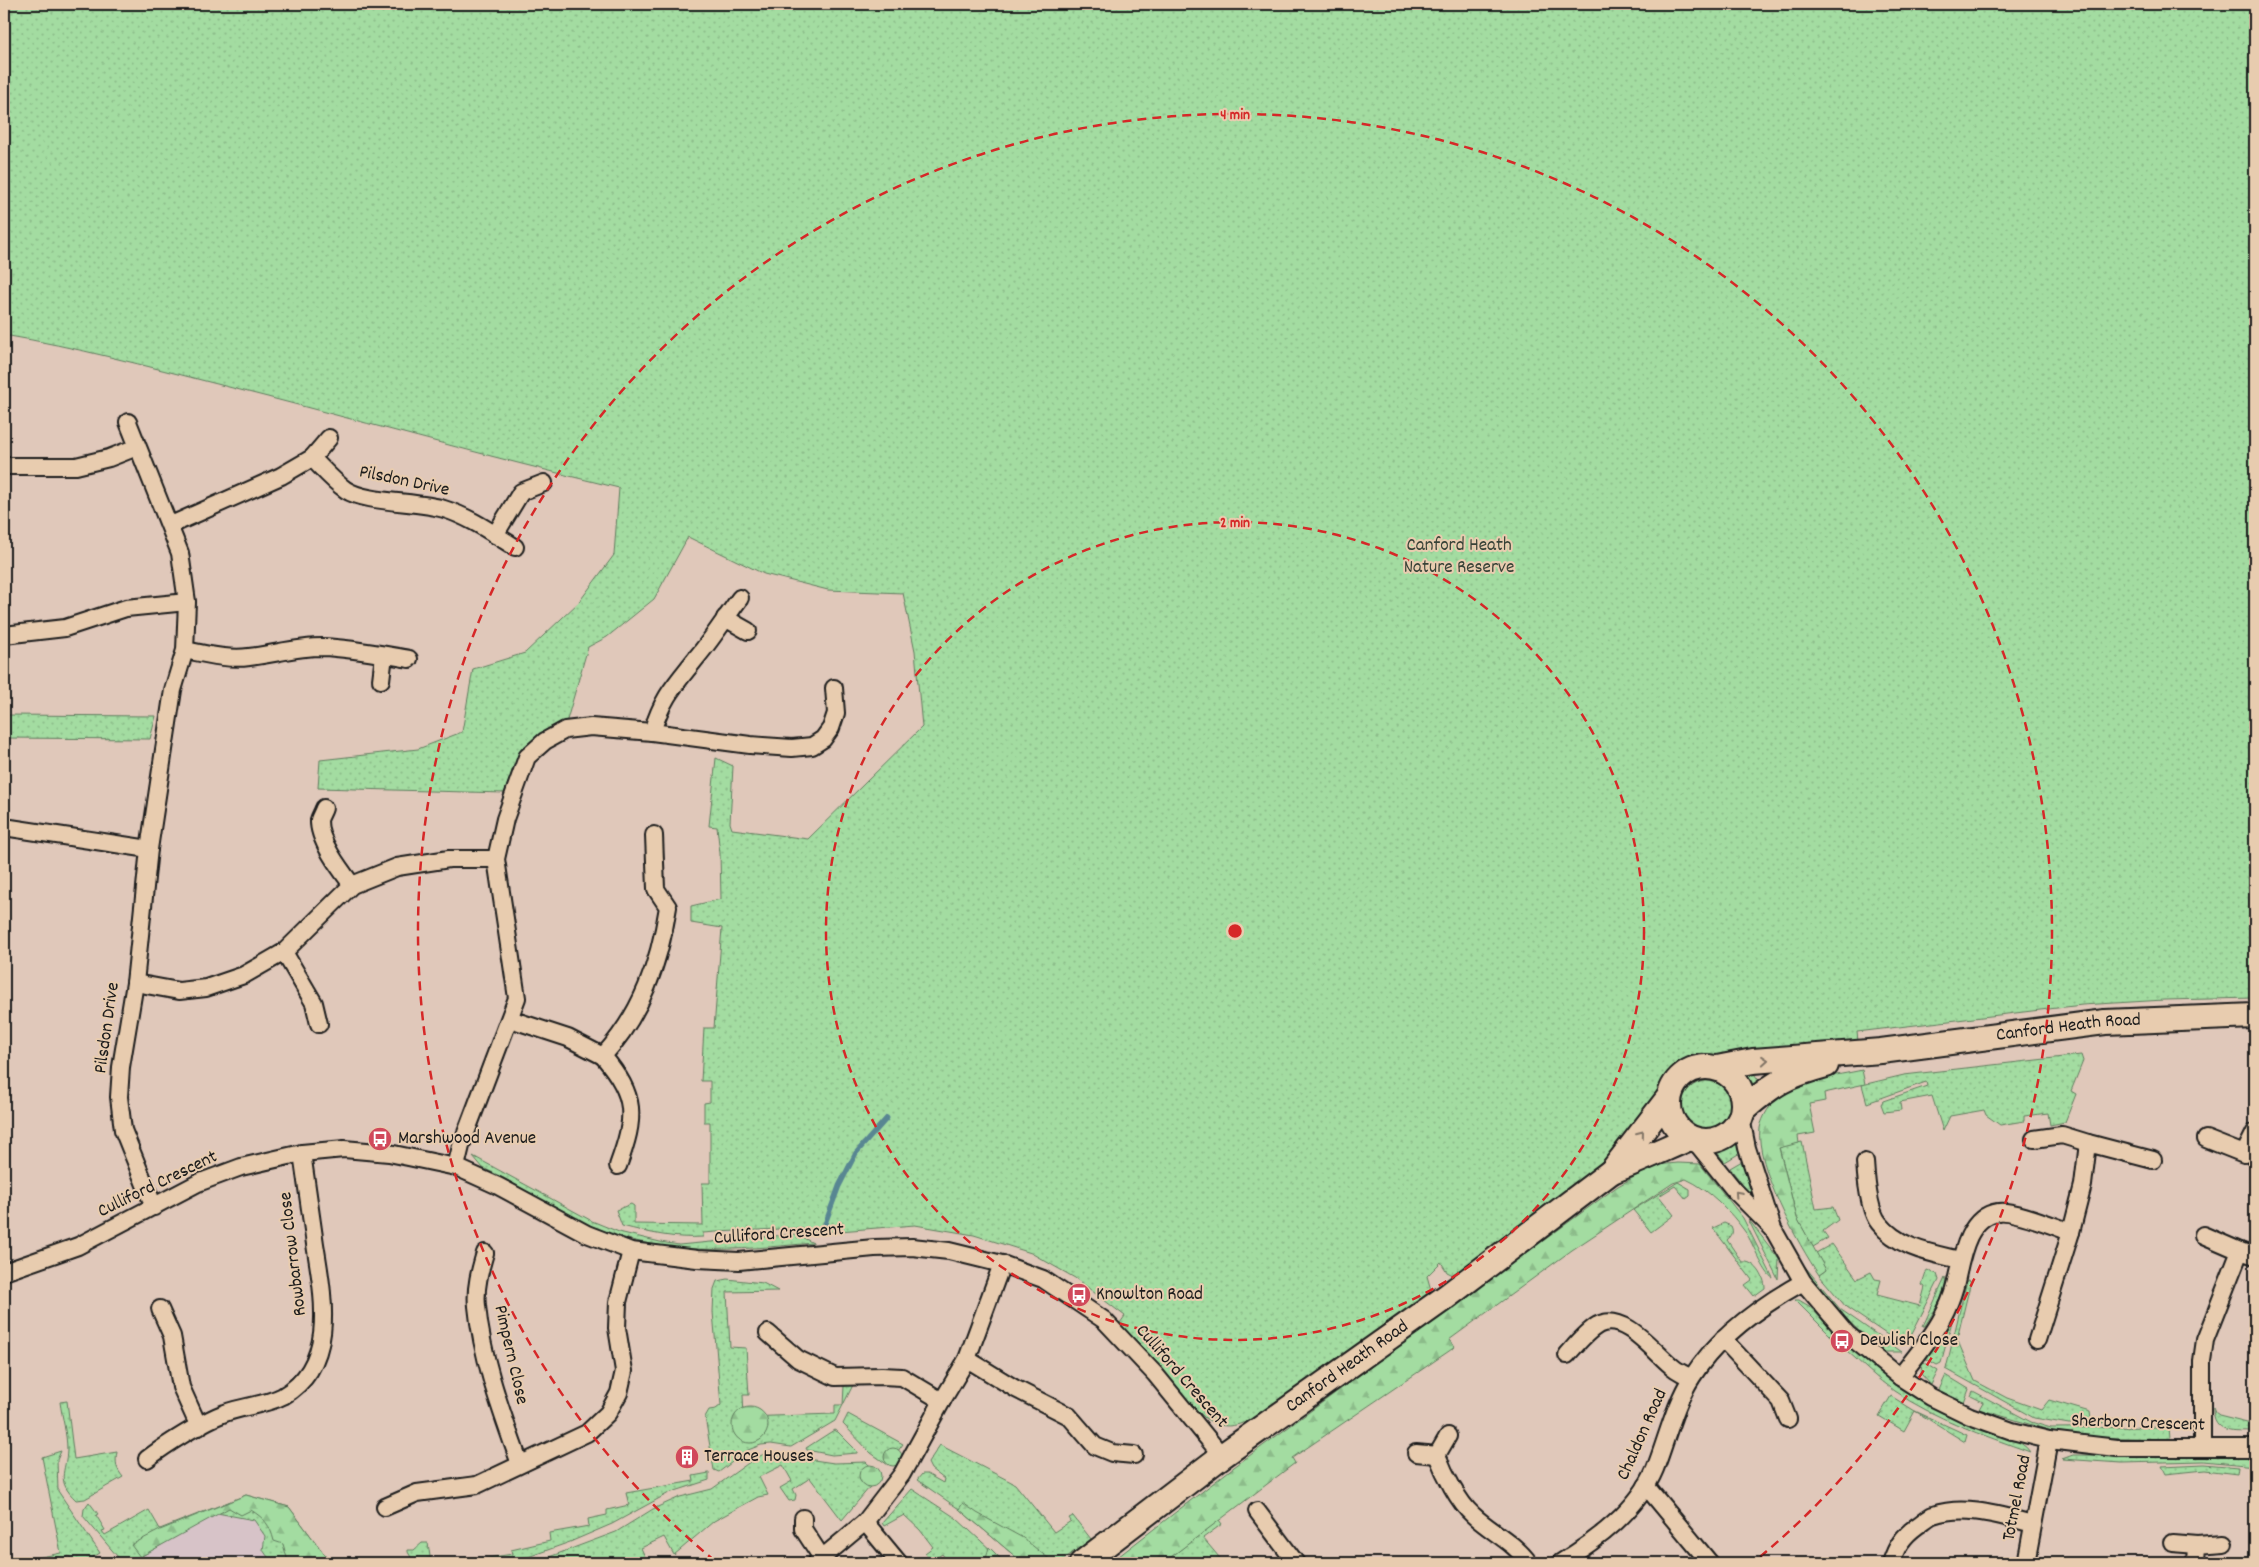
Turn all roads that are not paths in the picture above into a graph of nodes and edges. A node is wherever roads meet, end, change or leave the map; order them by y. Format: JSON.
{"nodes":[{"id":1,"x":128,"y":422,"type":"dead end"},
{"id":2,"x":329,"y":438,"type":"dead end"},
{"id":3,"x":137,"y":447,"type":"junction"},
{"id":4,"x":312,"y":458,"type":"junction"},
{"id":5,"x":4,"y":466,"type":"edge"},
{"id":6,"x":544,"y":483,"type":"dead end"},
{"id":7,"x":171,"y":525,"type":"junction"},
{"id":8,"x":495,"y":535,"type":"junction"},
{"id":9,"x":515,"y":546,"type":"dead end"},
{"id":10,"x":740,"y":598,"type":"dead end"},
{"id":11,"x":188,"y":602,"type":"junction"},
{"id":12,"x":726,"y":618,"type":"junction"},
{"id":13,"x":748,"y":631,"type":"dead end"},
{"id":14,"x":4,"y":634,"type":"edge"},
{"id":15,"x":185,"y":650,"type":"junction"},
{"id":16,"x":384,"y":655,"type":"junction"},
{"id":17,"x":409,"y":659,"type":"dead end"},
{"id":18,"x":381,"y":680,"type":"dead end"},
{"id":19,"x":834,"y":688,"type":"dead end"},
{"id":20,"x":652,"y":732,"type":"junction"},
{"id":21,"x":324,"y":808,"type":"dead end"},
{"id":22,"x":4,"y":827,"type":"edge"},
{"id":23,"x":654,"y":835,"type":"dead end"},
{"id":24,"x":149,"y":849,"type":"junction"},
{"id":25,"x":496,"y":859,"type":"junction"},
{"id":26,"x":352,"y":885,"type":"junction"},
{"id":27,"x":284,"y":952,"type":"junction"},
{"id":28,"x":135,"y":984,"type":"junction"},
{"id":29,"x":2255,"y":1016,"type":"edge"},
{"id":30,"x":510,"y":1019,"type":"junction"},
{"id":31,"x":319,"y":1024,"type":"dead end"},
{"id":32,"x":1881,"y":1050,"type":"junction"},
{"id":33,"x":603,"y":1056,"type":"junction"},
{"id":34,"x":1717,"y":1068,"type":"junction"},
{"id":35,"x":1669,"y":1097,"type":"junction"},
{"id":36,"x":1742,"y":1114,"type":"junction"},
{"id":37,"x":2255,"y":1132,"type":"edge"},
{"id":38,"x":1692,"y":1139,"type":"junction"},
{"id":39,"x":2034,"y":1139,"type":"dead end"},
{"id":40,"x":2206,"y":1139,"type":"dead end"},
{"id":41,"x":2088,"y":1143,"type":"junction"},
{"id":42,"x":302,"y":1153,"type":"junction"},
{"id":43,"x":2153,"y":1160,"type":"dead end"},
{"id":44,"x":1865,"y":1162,"type":"dead end"},
{"id":45,"x":618,"y":1166,"type":"dead end"},
{"id":46,"x":456,"y":1167,"type":"junction"},
{"id":47,"x":1612,"y":1171,"type":"junction"},
{"id":48,"x":154,"y":1207,"type":"junction"},
{"id":49,"x":1773,"y":1229,"type":"junction"},
{"id":50,"x":2071,"y":1232,"type":"junction"},
{"id":51,"x":2202,"y":1235,"type":"dead end"},
{"id":52,"x":631,"y":1251,"type":"junction"},
{"id":53,"x":485,"y":1253,"type":"dead end"},
{"id":54,"x":2248,"y":1254,"type":"edge"},
{"id":55,"x":1960,"y":1260,"type":"junction"},
{"id":56,"x":1002,"y":1264,"type":"junction"},
{"id":57,"x":4,"y":1272,"type":"edge"},
{"id":58,"x":1803,"y":1282,"type":"junction"},
{"id":59,"x":160,"y":1309,"type":"dead end"},
{"id":60,"x":768,"y":1333,"type":"dead end"},
{"id":61,"x":1723,"y":1339,"type":"junction"},
{"id":62,"x":2037,"y":1340,"type":"dead end"},
{"id":63,"x":1567,"y":1354,"type":"dead end"},
{"id":64,"x":968,"y":1359,"type":"junction"},
{"id":65,"x":1900,"y":1377,"type":"junction"},
{"id":66,"x":1691,"y":1378,"type":"junction"},
{"id":67,"x":942,"y":1400,"type":"junction"},
{"id":68,"x":1788,"y":1419,"type":"dead end"},
{"id":69,"x":199,"y":1427,"type":"junction"},
{"id":70,"x":1448,"y":1436,"type":"dead end"},
{"id":71,"x":2049,"y":1440,"type":"junction"},
{"id":72,"x":2202,"y":1447,"type":"junction"},
{"id":73,"x":2255,"y":1448,"type":"edge"},
{"id":74,"x":1416,"y":1453,"type":"dead end"},
{"id":75,"x":1134,"y":1454,"type":"dead end"},
{"id":76,"x":1437,"y":1455,"type":"junction"},
{"id":77,"x":1222,"y":1456,"type":"junction"},
{"id":78,"x":147,"y":1459,"type":"dead end"},
{"id":79,"x":520,"y":1464,"type":"junction"},
{"id":80,"x":1646,"y":1486,"type":"junction"},
{"id":81,"x":385,"y":1507,"type":"dead end"},
{"id":82,"x":1258,"y":1511,"type":"dead end"},
{"id":83,"x":803,"y":1518,"type":"dead end"},
{"id":84,"x":865,"y":1522,"type":"junction"},
{"id":85,"x":2033,"y":1524,"type":"junction"},
{"id":86,"x":2172,"y":1543,"type":"dead end"},
{"id":87,"x":2223,"y":1543,"type":"dead end"},
{"id":88,"x":2198,"y":1545,"type":"junction"},
{"id":89,"x":819,"y":1560,"type":"edge"},
{"id":90,"x":898,"y":1563,"type":"edge"},
{"id":91,"x":1082,"y":1563,"type":"edge"},
{"id":92,"x":1296,"y":1563,"type":"edge"},
{"id":93,"x":1529,"y":1563,"type":"edge"},
{"id":94,"x":1560,"y":1563,"type":"edge"},
{"id":95,"x":1710,"y":1563,"type":"edge"},
{"id":96,"x":1891,"y":1563,"type":"edge"},
{"id":97,"x":2026,"y":1563,"type":"edge"},
{"id":98,"x":2196,"y":1563,"type":"edge"}],
"edges":[{"from":1,"to":3,"type":"street","name":"Pilsdon Drive"},
{"from":2,"to":4,"type":"street"},
{"from":3,"to":5,"type":"street"},
{"from":3,"to":7,"type":"street","name":"Pilsdon Drive"},
{"from":4,"to":7,"type":"street"},
{"from":4,"to":8,"type":"street","name":"Pilsdon Drive"},
{"from":6,"to":8,"type":"street"},
{"from":7,"to":11,"type":"street","name":"Pilsdon Drive"},
{"from":8,"to":9,"type":"street","name":"Pilsdon Drive"},
{"from":10,"to":12,"type":"street"},
{"from":11,"to":14,"type":"street"},
{"from":11,"to":15,"type":"street","name":"Pilsdon Drive"},
{"from":12,"to":13,"type":"street"},
{"from":12,"to":20,"type":"street"},
{"from":15,"to":16,"type":"street"},
{"from":15,"to":24,"type":"street","name":"Pilsdon Drive"},
{"from":16,"to":17,"type":"street"},
{"from":16,"to":18,"type":"street"},
{"from":19,"to":20,"type":"street"},
{"from":20,"to":25,"type":"street"},
{"from":21,"to":26,"type":"street"},
{"from":22,"to":24,"type":"street"},
{"from":23,"to":33,"type":"street"},
{"from":24,"to":28,"type":"street","name":"Pilsdon Drive"},
{"from":25,"to":26,"type":"street"},
{"from":25,"to":30,"type":"street"},
{"from":26,"to":27,"type":"street"},
{"from":27,"to":28,"type":"street"},
{"from":27,"to":31,"type":"street"},
{"from":28,"to":48,"type":"street","name":"Pilsdon Drive"},
{"from":29,"to":32,"type":"main road","name":"Canford Heath Road"},
{"from":30,"to":33,"type":"street"},
{"from":30,"to":46,"type":"street"},
{"from":34,"to":32,"type":"main road","name":"Canford Heath Road","one_way":true},
{"from":32,"to":36,"type":"main road","name":"Canford Heath Road"},
{"from":33,"to":45,"type":"street"},
{"from":34,"to":35,"type":"main road"},
{"from":34,"to":36,"type":"main road"},
{"from":35,"to":38,"type":"main road"},
{"from":47,"to":35,"type":"main road","name":"Canford Heath Road","one_way":true},
{"from":36,"to":38,"type":"main road"},
{"from":36,"to":49,"type":"street","name":"Sherborn Crescent"},
{"from":37,"to":40,"type":"street"},
{"from":38,"to":47,"type":"main road","name":"Canford Heath Road"},
{"from":49,"to":38,"type":"street","name":"Sherborn Crescent","one_way":true},
{"from":39,"to":41,"type":"street"},
{"from":41,"to":43,"type":"street"},
{"from":41,"to":50,"type":"street"},
{"from":42,"to":46,"type":"street","name":"Culliford Crescent"},
{"from":42,"to":48,"type":"street","name":"Culliford Crescent"},
{"from":42,"to":69,"type":"street","name":"Rowbarrow Close"},
{"from":44,"to":55,"type":"street"},
{"from":46,"to":52,"type":"street","name":"Culliford Crescent"},
{"from":47,"to":77,"type":"main road","name":"Canford Heath Road"},
{"from":48,"to":57,"type":"street","name":"Culliford Crescent"},
{"from":49,"to":58,"type":"street","name":"Sherborn Crescent"},
{"from":50,"to":55,"type":"street"},
{"from":50,"to":62,"type":"street"},
{"from":51,"to":54,"type":"street"},
{"from":52,"to":56,"type":"street","name":"Culliford Crescent"},
{"from":52,"to":79,"type":"street"},
{"from":53,"to":79,"type":"street","name":"Pimpern Close"},
{"from":54,"to":72,"type":"street"},
{"from":55,"to":65,"type":"street"},
{"from":56,"to":64,"type":"street"},
{"from":56,"to":77,"type":"street","name":"Culliford Crescent"},
{"from":58,"to":61,"type":"street","name":"Chaldon Road"},
{"from":58,"to":65,"type":"street","name":"Sherborn Crescent"},
{"from":59,"to":69,"type":"street"},
{"from":60,"to":67,"type":"street"},
{"from":61,"to":66,"type":"street","name":"Chaldon Road"},
{"from":61,"to":68,"type":"street"},
{"from":63,"to":66,"type":"street","name":"Chaldon Road"},
{"from":64,"to":67,"type":"street"},
{"from":64,"to":75,"type":"street"},
{"from":65,"to":71,"type":"street","name":"Sherborn Crescent"},
{"from":66,"to":80,"type":"street","name":"Chaldon Road"},
{"from":67,"to":84,"type":"street"},
{"from":69,"to":78,"type":"street","name":"Rowbarrow Close"},
{"from":70,"to":76,"type":"street"},
{"from":71,"to":72,"type":"street","name":"Sherborn Crescent"},
{"from":71,"to":85,"type":"street","name":"Totmel Road"},
{"from":72,"to":73,"type":"street","name":"Sherborn Crescent"},
{"from":74,"to":76,"type":"street"},
{"from":76,"to":93,"type":"street"},
{"from":77,"to":91,"type":"main road","name":"Canford Heath Road"},
{"from":79,"to":81,"type":"street"},
{"from":80,"to":94,"type":"street","name":"Chaldon Road"},
{"from":80,"to":95,"type":"street"},
{"from":82,"to":92,"type":"street"},
{"from":83,"to":89,"type":"street"},
{"from":84,"to":89,"type":"street"},
{"from":84,"to":90,"type":"street"},
{"from":85,"to":96,"type":"street"},
{"from":85,"to":97,"type":"street","name":"Totmel Road"},
{"from":86,"to":88,"type":"street"},
{"from":87,"to":88,"type":"street"},
{"from":88,"to":98,"type":"street"}]}
